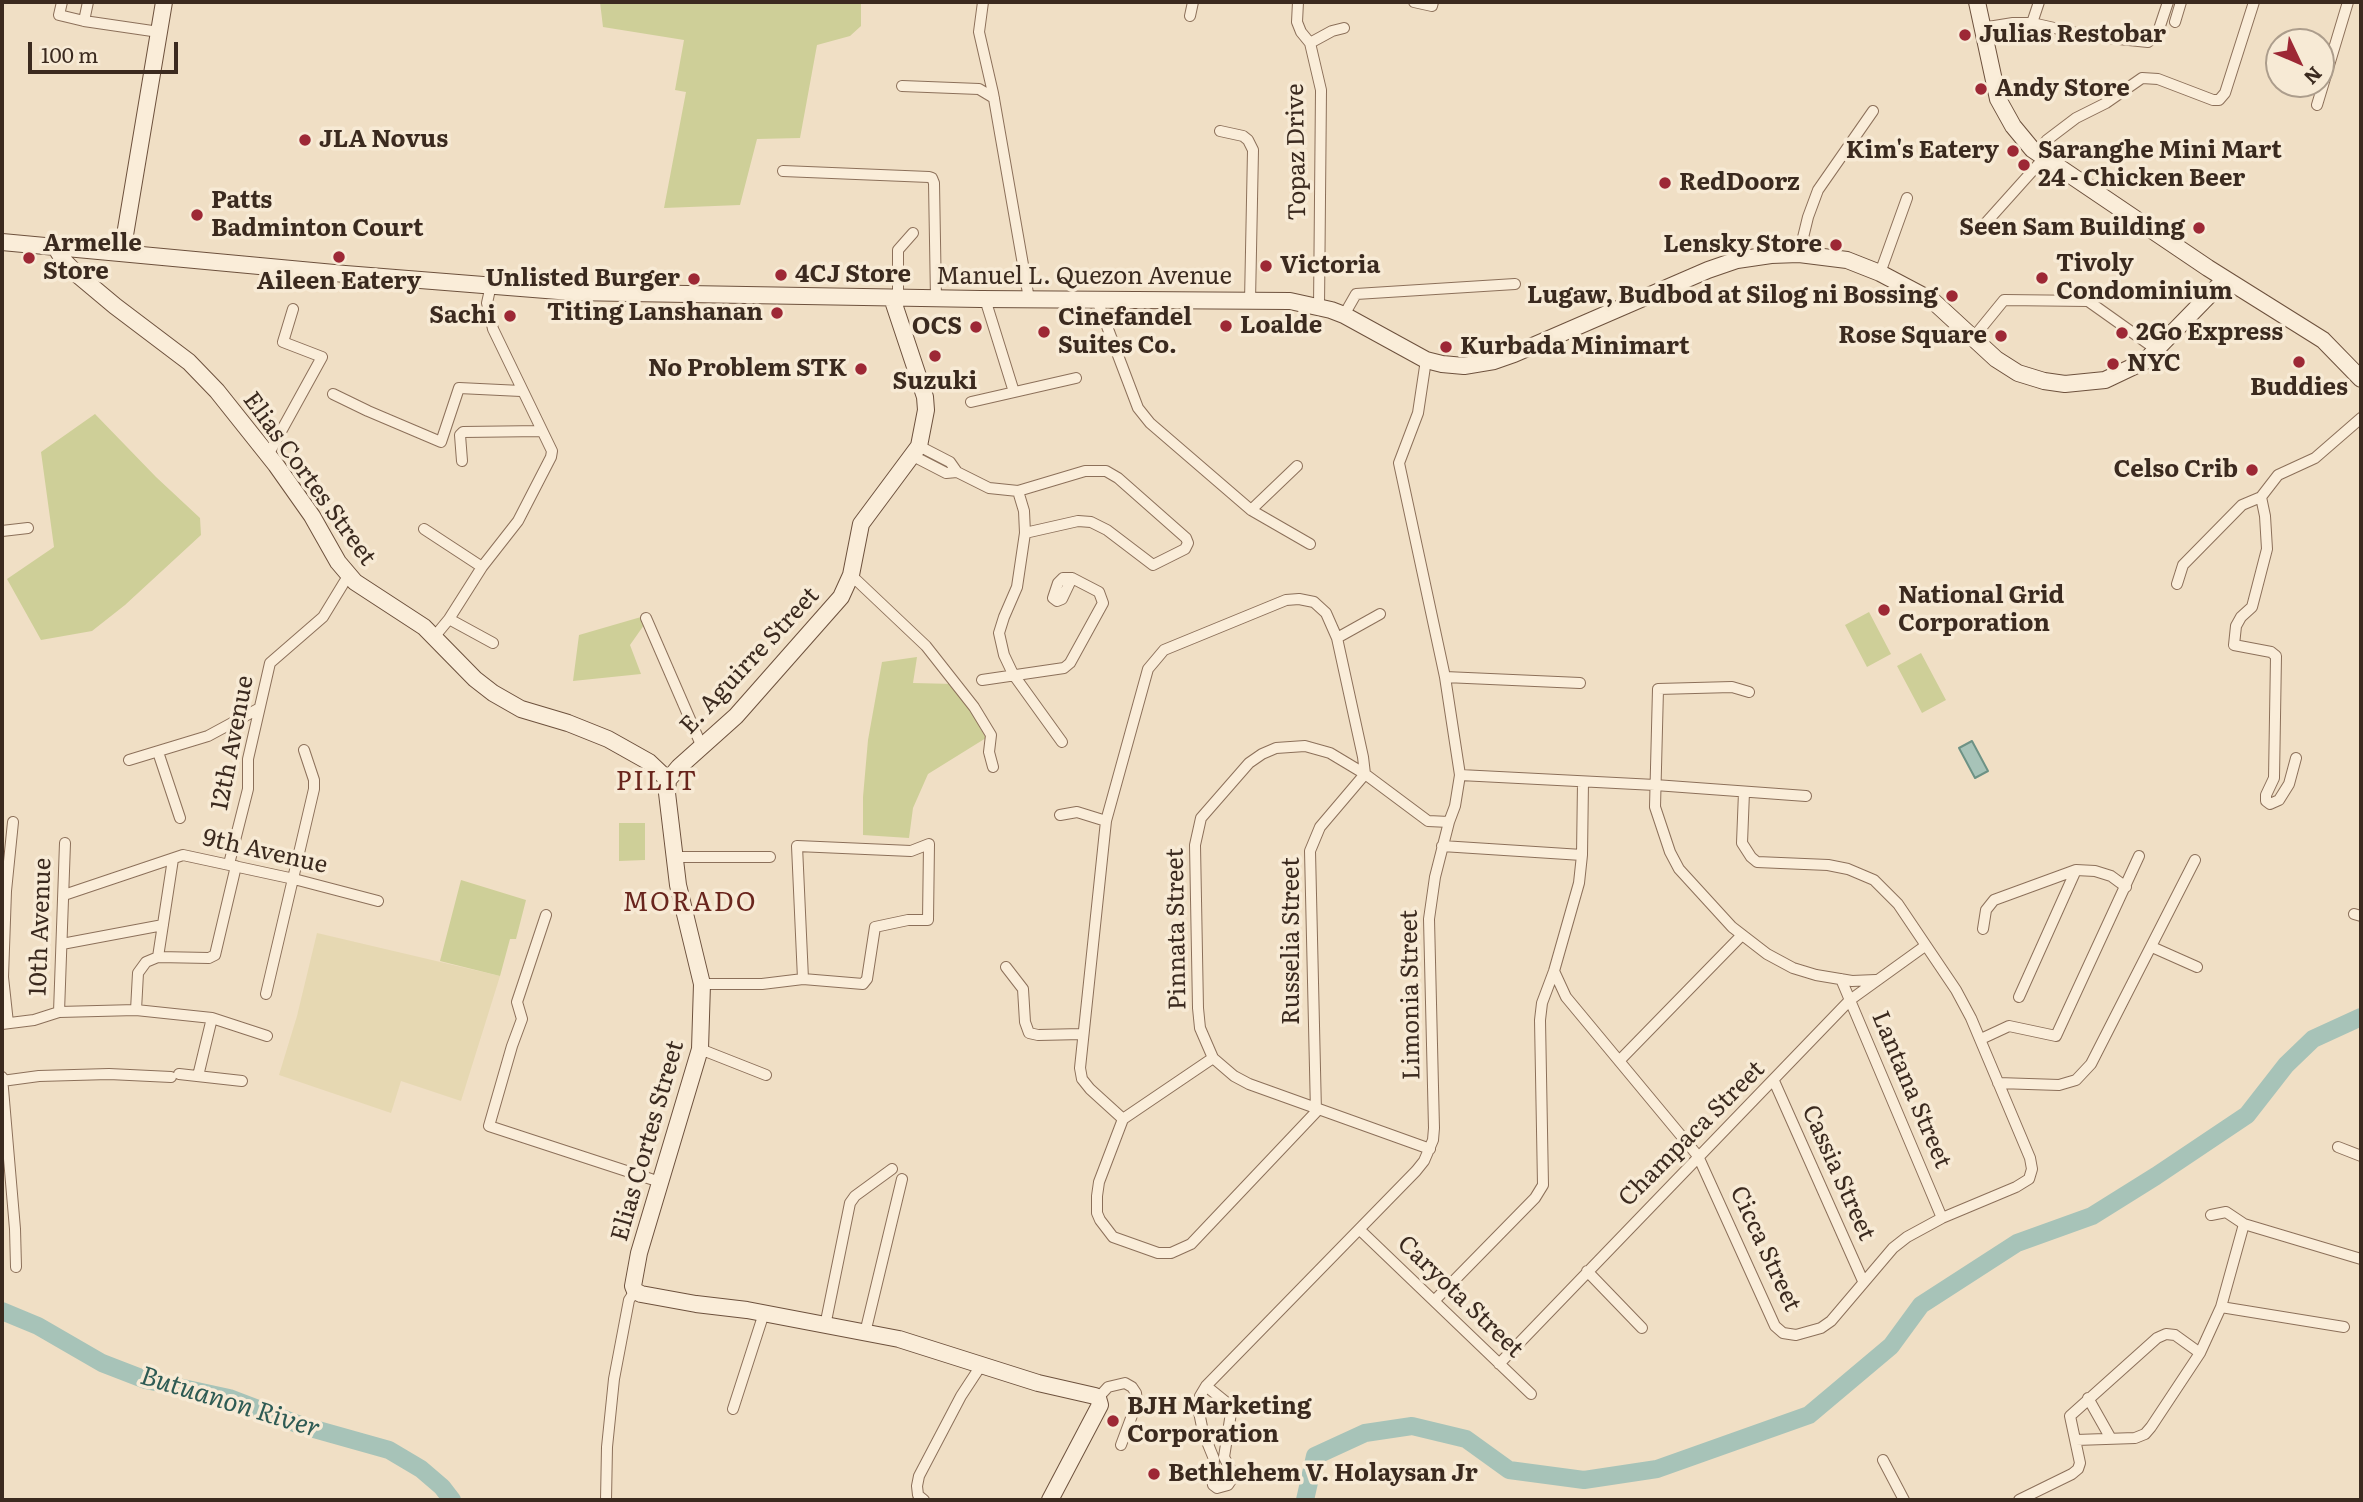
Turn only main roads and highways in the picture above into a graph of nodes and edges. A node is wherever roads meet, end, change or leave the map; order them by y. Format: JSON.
{"nodes":[{"id":1,"x":164,"y":2,"type":"edge"},
{"id":2,"x":1977,"y":2,"type":"edge"},
{"id":3,"x":2,"y":242,"type":"edge"},
{"id":4,"x":56,"y":248,"type":"junction"},
{"id":5,"x":122,"y":253,"type":"junction"},
{"id":6,"x":2225,"y":279,"type":"junction"},
{"id":7,"x":895,"y":298,"type":"junction"},
{"id":8,"x":2361,"y":379,"type":"edge"},
{"id":9,"x":668,"y":780,"type":"junction"},
{"id":10,"x":1050,"y":1500,"type":"edge"}],
"edges":[{"from":1,"to":5,"type":"main road"},
{"from":2,"to":6,"type":"main road"},
{"from":3,"to":4,"type":"main road","name":"Manuel L. Quezon Avenue"},
{"from":4,"to":5,"type":"main road","name":"Manuel L. Quezon Avenue"},
{"from":4,"to":9,"type":"main road","name":"Elias Cortes Street"},
{"from":5,"to":7,"type":"main road","name":"Manuel L. Quezon Avenue"},
{"from":6,"to":7,"type":"main road","name":"Manuel L. Quezon Avenue"},
{"from":6,"to":8,"type":"main road"},
{"from":7,"to":9,"type":"main road","name":"E. Aguirre Street"},
{"from":9,"to":10,"type":"main road","name":"Elias Cortes Street"}]}
